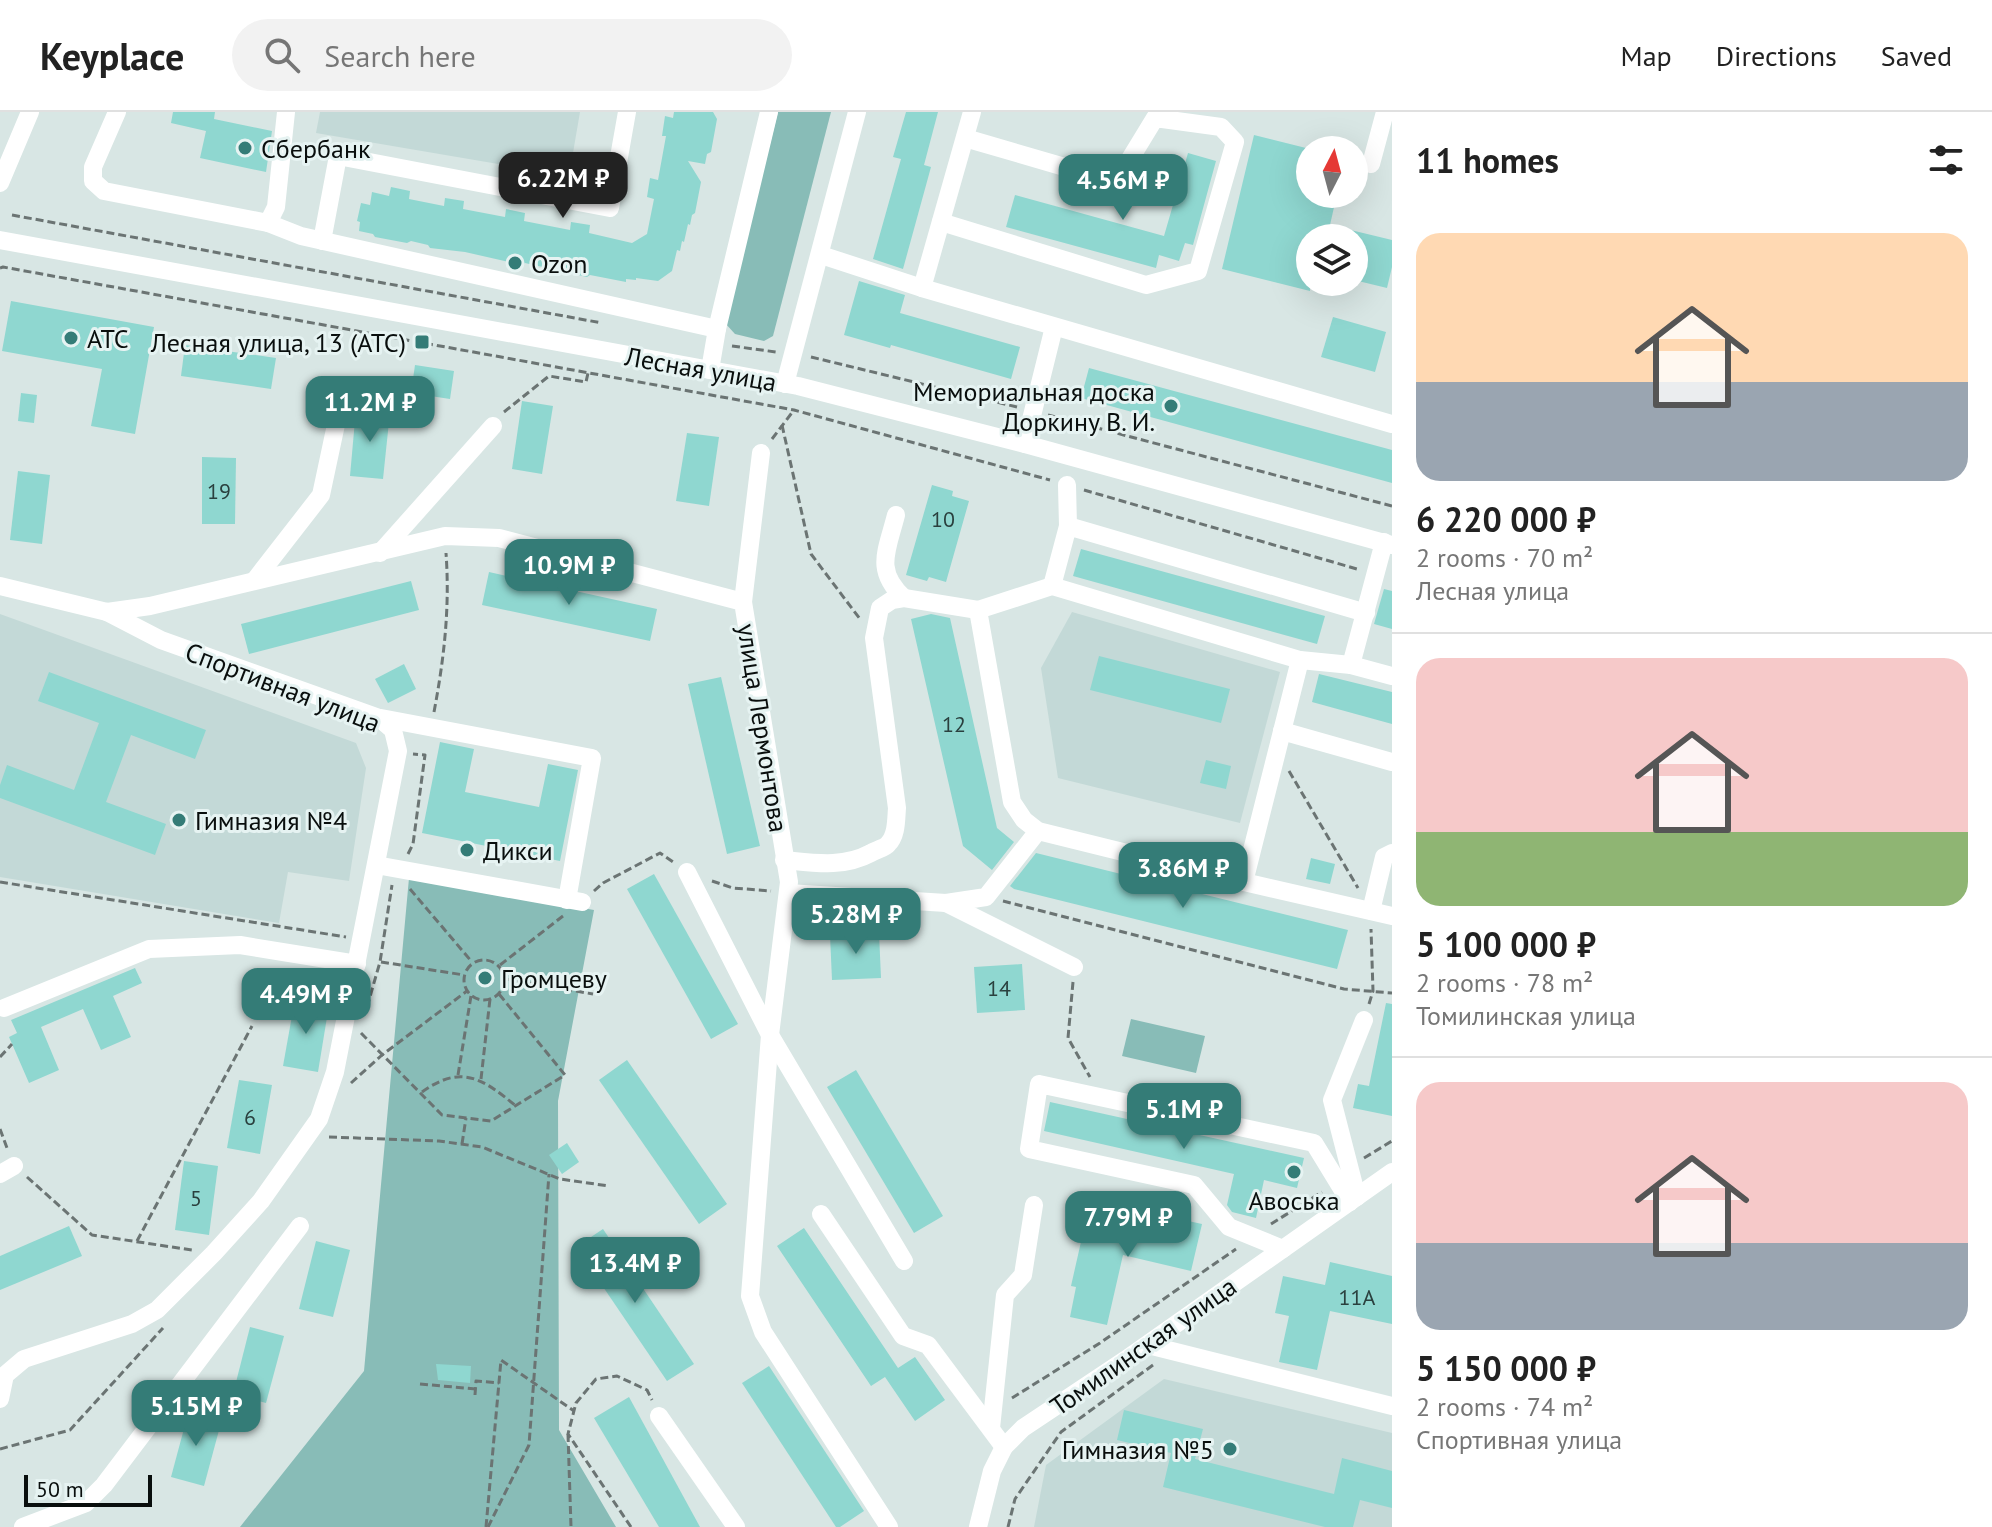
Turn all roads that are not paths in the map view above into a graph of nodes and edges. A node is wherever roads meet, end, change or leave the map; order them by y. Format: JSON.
{"nodes":[{"id":1,"x":30,"y":112,"type":"edge"},
{"id":2,"x":117,"y":112,"type":"edge"},
{"id":3,"x":286,"y":112,"type":"edge"},
{"id":4,"x":627,"y":112,"type":"edge"},
{"id":5,"x":769,"y":112,"type":"edge"},
{"id":6,"x":857,"y":112,"type":"edge"},
{"id":7,"x":972,"y":112,"type":"edge"},
{"id":8,"x":1385,"y":112,"type":"edge"},
{"id":9,"x":965,"y":138,"type":"junction"},
{"id":10,"x":1371,"y":164,"type":"dead end"},
{"id":11,"x":0,"y":183,"type":"edge"},
{"id":12,"x":941,"y":222,"type":"junction"},
{"id":13,"x":268,"y":223,"type":"junction"},
{"id":14,"x":0,"y":240,"type":"edge"},
{"id":15,"x":322,"y":241,"type":"junction"},
{"id":16,"x":821,"y":255,"type":"junction"},
{"id":17,"x":922,"y":288,"type":"junction"},
{"id":18,"x":1054,"y":327,"type":"junction"},
{"id":19,"x":716,"y":336,"type":"junction"},
{"id":20,"x":710,"y":370,"type":"junction"},
{"id":21,"x":785,"y":384,"type":"junction"},
{"id":22,"x":344,"y":387,"type":"dead end"},
{"id":23,"x":1392,"y":424,"type":"edge"},
{"id":24,"x":493,"y":426,"type":"road end"},
{"id":25,"x":1025,"y":444,"type":"junction"},
{"id":26,"x":761,"y":453,"type":"road end"},
{"id":27,"x":1067,"y":485,"type":"road end"},
{"id":28,"x":896,"y":515,"type":"dead end"},
{"id":29,"x":1068,"y":526,"type":"junction"},
{"id":30,"x":1388,"y":544,"type":"edge"},
{"id":31,"x":380,"y":553,"type":"junction"},
{"id":32,"x":255,"y":580,"type":"junction"},
{"id":33,"x":0,"y":586,"type":"edge"},
{"id":34,"x":1052,"y":586,"type":"junction"},
{"id":35,"x":904,"y":598,"type":"junction"},
{"id":36,"x":743,"y":602,"type":"junction"},
{"id":37,"x":978,"y":610,"type":"junction"},
{"id":38,"x":107,"y":612,"type":"junction"},
{"id":39,"x":1366,"y":613,"type":"junction"},
{"id":40,"x":1300,"y":660,"type":"junction"},
{"id":41,"x":1351,"y":665,"type":"junction"},
{"id":42,"x":1392,"y":676,"type":"edge"},
{"id":43,"x":379,"y":718,"type":"junction"},
{"id":44,"x":1282,"y":731,"type":"junction"},
{"id":45,"x":1392,"y":762,"type":"edge"},
{"id":46,"x":1038,"y":831,"type":"junction"},
{"id":47,"x":1392,"y":853,"type":"edge"},
{"id":48,"x":784,"y":860,"type":"junction"},
{"id":49,"x":376,"y":865,"type":"junction"},
{"id":50,"x":687,"y":872,"type":"road end"},
{"id":51,"x":1244,"y":882,"type":"junction"},
{"id":52,"x":788,"y":893,"type":"junction"},
{"id":53,"x":946,"y":903,"type":"junction"},
{"id":54,"x":1371,"y":911,"type":"junction"},
{"id":55,"x":1392,"y":916,"type":"edge"},
{"id":56,"x":357,"y":964,"type":"junction"},
{"id":57,"x":1074,"y":967,"type":"road end"},
{"id":58,"x":4,"y":1008,"type":"dead end"},
{"id":59,"x":1364,"y":1020,"type":"road end"},
{"id":60,"x":770,"y":1035,"type":"junction"},
{"id":61,"x":1342,"y":1171,"type":"junction"},
{"id":62,"x":1392,"y":1172,"type":"edge"},
{"id":63,"x":1354,"y":1200,"type":"junction"},
{"id":64,"x":1034,"y":1205,"type":"dead end"},
{"id":65,"x":821,"y":1214,"type":"dead end"},
{"id":66,"x":300,"y":1226,"type":"dead end"},
{"id":67,"x":1283,"y":1249,"type":"junction"},
{"id":68,"x":904,"y":1261,"type":"dead end"},
{"id":69,"x":1148,"y":1345,"type":"junction"},
{"id":70,"x":0,"y":1399,"type":"edge"},
{"id":71,"x":1392,"y":1406,"type":"edge"},
{"id":72,"x":659,"y":1416,"type":"road end"},
{"id":73,"x":992,"y":1419,"type":"junction"},
{"id":74,"x":1004,"y":1447,"type":"junction"},
{"id":75,"x":23,"y":1527,"type":"edge"},
{"id":76,"x":736,"y":1527,"type":"edge"},
{"id":77,"x":889,"y":1527,"type":"edge"},
{"id":78,"x":978,"y":1527,"type":"edge"}],
"edges":[{"from":1,"to":11,"type":"street"},
{"from":2,"to":13,"type":"street"},
{"from":3,"to":13,"type":"street"},
{"from":4,"to":15,"type":"street"},
{"from":5,"to":19,"type":"street"},
{"from":6,"to":16,"type":"street"},
{"from":7,"to":9,"type":"street"},
{"from":8,"to":10,"type":"street"},
{"from":9,"to":12,"type":"street"},
{"from":9,"to":12,"type":"street"},
{"from":12,"to":17,"type":"street"},
{"from":13,"to":15,"type":"street"},
{"from":14,"to":20,"type":"street","name":"Лесная улица"},
{"from":15,"to":19,"type":"street"},
{"from":16,"to":17,"type":"street"},
{"from":16,"to":21,"type":"street"},
{"from":17,"to":18,"type":"street"},
{"from":18,"to":23,"type":"street"},
{"from":18,"to":25,"type":"street"},
{"from":19,"to":20,"type":"street"},
{"from":20,"to":21,"type":"street","name":"Лесная улица"},
{"from":21,"to":25,"type":"street","name":"Лесная улица"},
{"from":22,"to":32,"type":"street"},
{"from":24,"to":31,"type":"street"},
{"from":25,"to":30,"type":"street","name":"Лесная улица"},
{"from":26,"to":36,"type":"street"},
{"from":27,"to":29,"type":"street"},
{"from":28,"to":35,"type":"street"},
{"from":29,"to":34,"type":"street"},
{"from":29,"to":39,"type":"street"},
{"from":30,"to":39,"type":"street"},
{"from":31,"to":32,"type":"street","name":"улица Лермонтова"},
{"from":31,"to":36,"type":"street","name":"улица Лермонтова"},
{"from":32,"to":38,"type":"street","name":"улица Лермонтова"},
{"from":33,"to":38,"type":"street","name":"улица Лермонтова"},
{"from":34,"to":37,"type":"street"},
{"from":34,"to":40,"type":"street"},
{"from":35,"to":37,"type":"street"},
{"from":35,"to":48,"type":"street"},
{"from":36,"to":48,"type":"street","name":"улица Лермонтова"},
{"from":37,"to":46,"type":"street"},
{"from":38,"to":43,"type":"street","name":"Спортивная улица"},
{"from":39,"to":41,"type":"street"},
{"from":40,"to":41,"type":"street"},
{"from":40,"to":44,"type":"street"},
{"from":41,"to":42,"type":"street"},
{"from":43,"to":49,"type":"street","name":"Спортивная улица"},
{"from":43,"to":49,"type":"street"},
{"from":44,"to":45,"type":"street"},
{"from":44,"to":51,"type":"street"},
{"from":46,"to":51,"type":"street"},
{"from":46,"to":53,"type":"street"},
{"from":47,"to":54,"type":"street"},
{"from":48,"to":52,"type":"street","name":"улица Лермонтова"},
{"from":49,"to":56,"type":"street","name":"Спортивная улица"},
{"from":50,"to":60,"type":"street"},
{"from":51,"to":54,"type":"street"},
{"from":52,"to":53,"type":"street"},
{"from":52,"to":60,"type":"street","name":"улица Лермонтова"},
{"from":53,"to":57,"type":"street"},
{"from":54,"to":55,"type":"street"},
{"from":56,"to":58,"type":"street"},
{"from":56,"to":70,"type":"street","name":"Спортивная улица"},
{"from":59,"to":61,"type":"street"},
{"from":60,"to":68,"type":"street"},
{"from":60,"to":77,"type":"street","name":"улица Лермонтова"},
{"from":61,"to":63,"type":"street"},
{"from":61,"to":67,"type":"street"},
{"from":62,"to":63,"type":"street","name":"Томилинская улица"},
{"from":63,"to":67,"type":"street","name":"Томилинская улица"},
{"from":64,"to":73,"type":"street"},
{"from":65,"to":73,"type":"street"},
{"from":66,"to":75,"type":"street"},
{"from":67,"to":69,"type":"street","name":"Томилинская улица"},
{"from":69,"to":71,"type":"street"},
{"from":69,"to":74,"type":"street","name":"Томилинская улица"},
{"from":72,"to":76,"type":"street"},
{"from":73,"to":74,"type":"street"},
{"from":74,"to":78,"type":"street","name":"Томилинская улица"}]}
